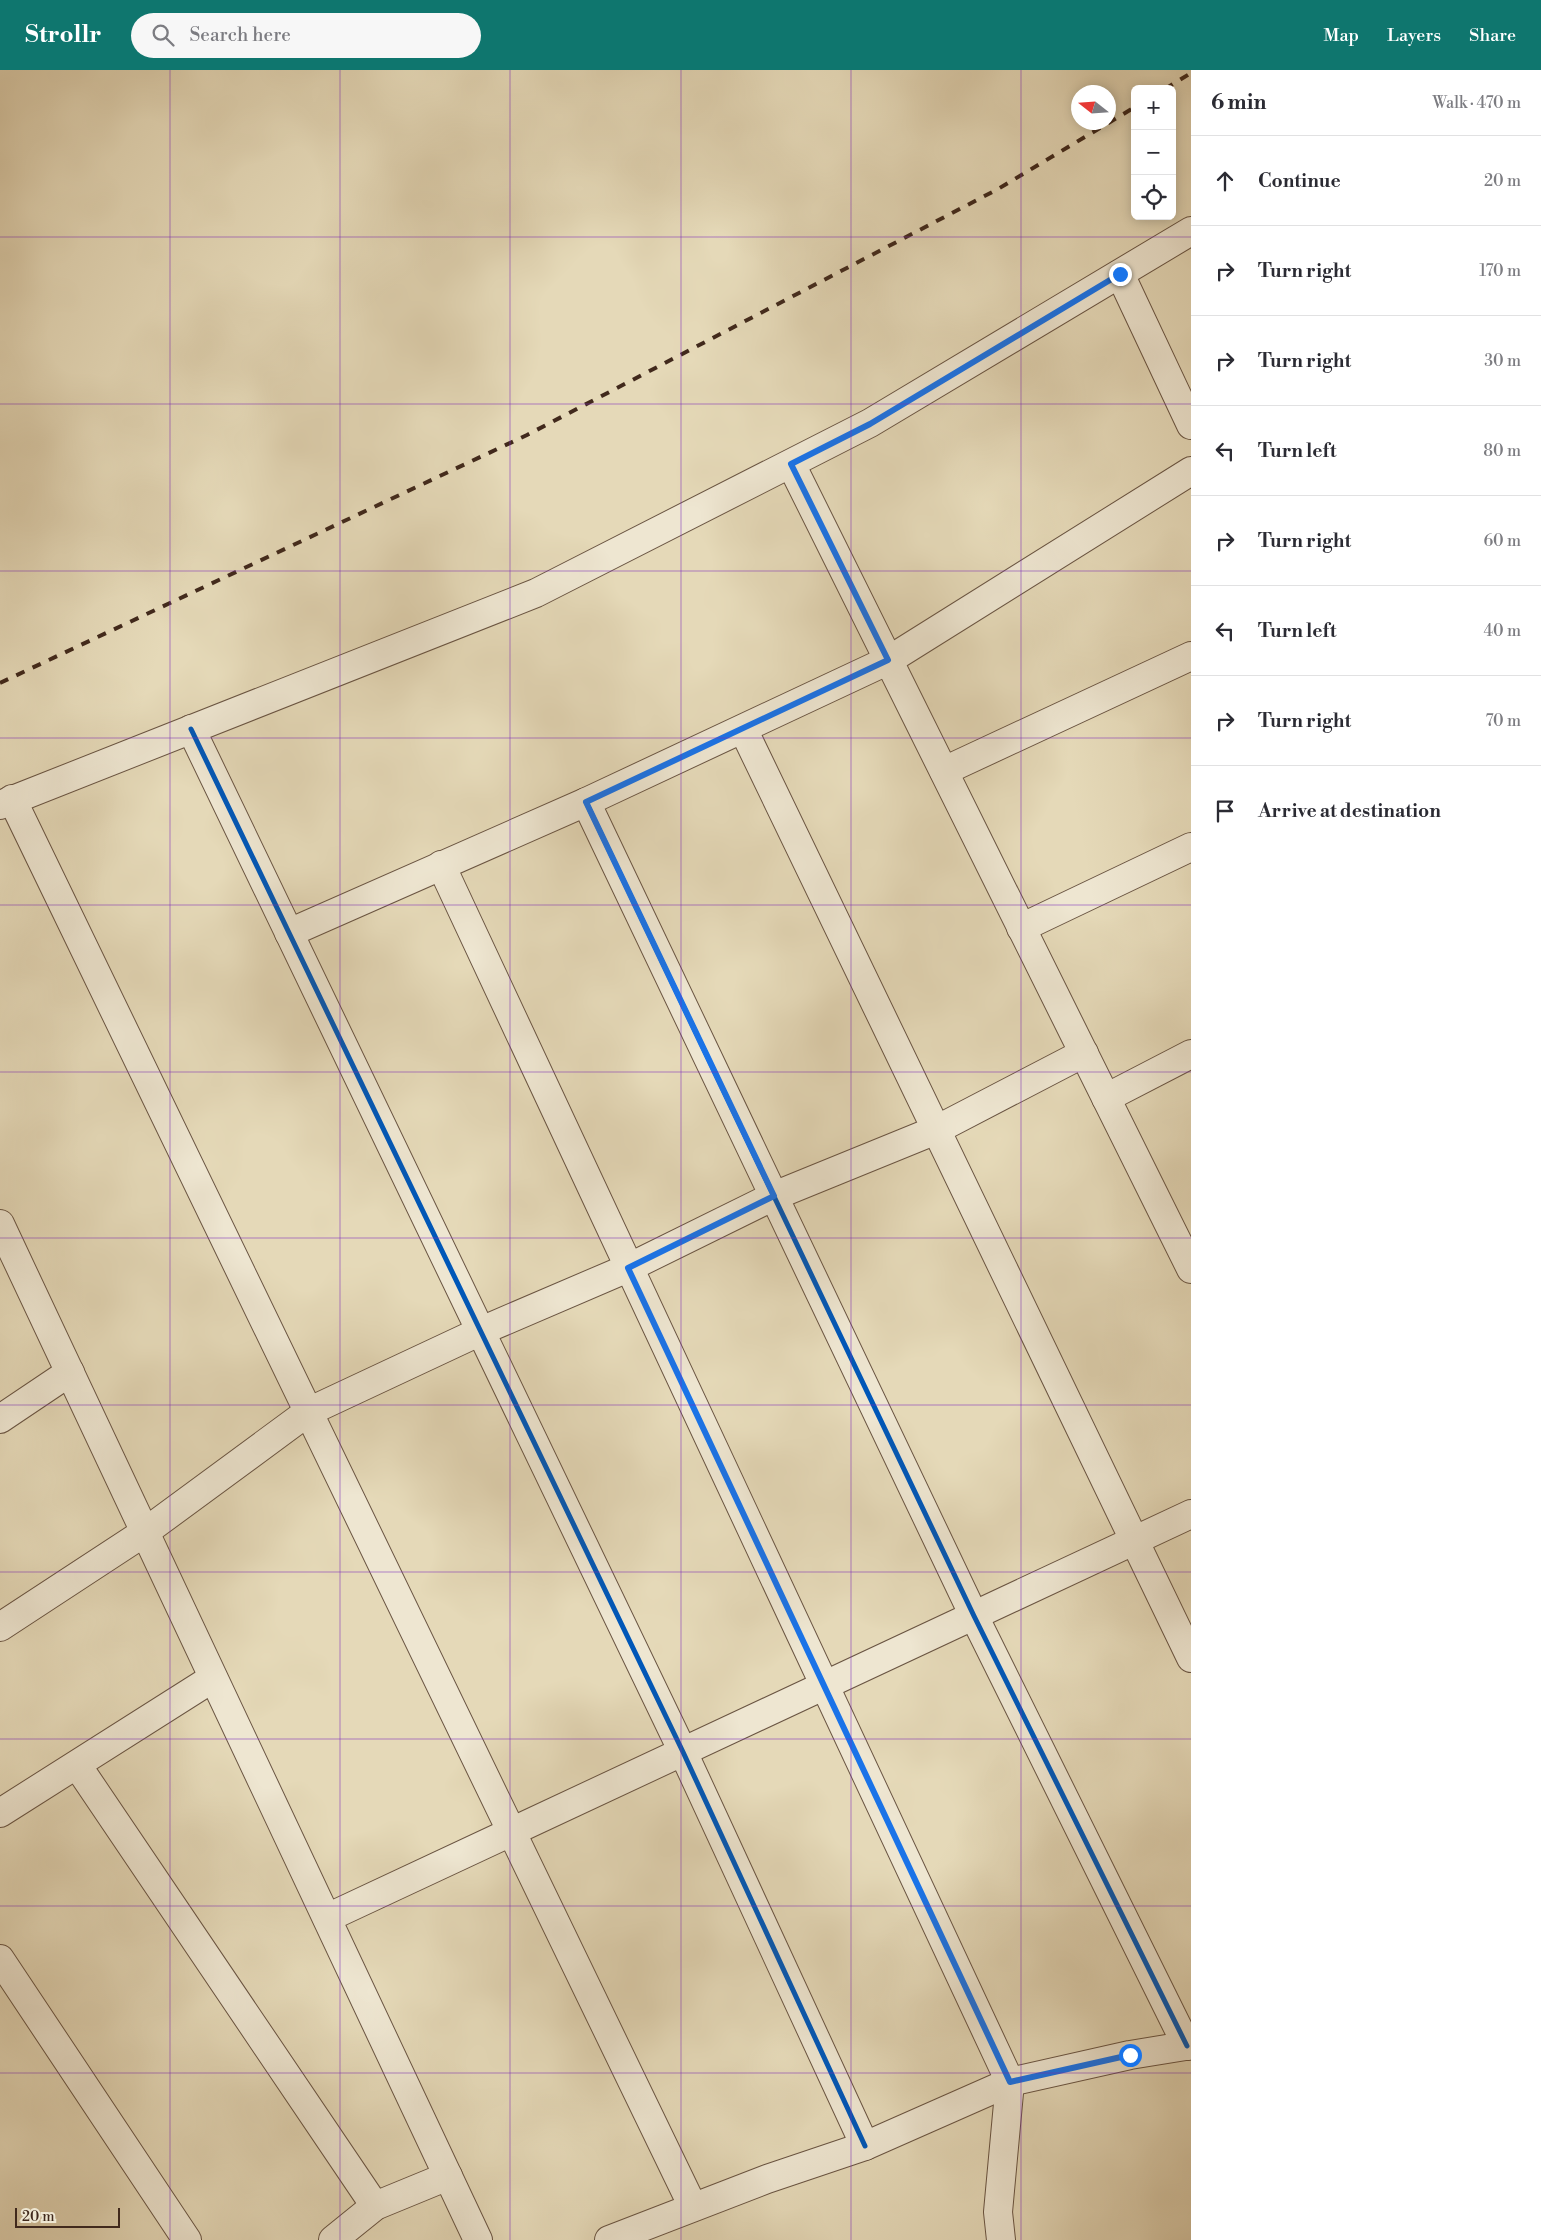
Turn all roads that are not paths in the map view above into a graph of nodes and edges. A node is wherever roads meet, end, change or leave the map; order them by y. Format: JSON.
{"nodes":[{"id":1,"x":1191,"y":231,"type":"edge"},
{"id":2,"x":1120,"y":274,"type":"junction"},
{"id":3,"x":1191,"y":425,"type":"edge"},
{"id":4,"x":791,"y":464,"type":"junction"},
{"id":5,"x":1191,"y":471,"type":"edge"},
{"id":6,"x":1191,"y":656,"type":"edge"},
{"id":7,"x":888,"y":660,"type":"junction"},
{"id":8,"x":191,"y":729,"type":"junction"},
{"id":9,"x":743,"y":729,"type":"junction"},
{"id":10,"x":944,"y":771,"type":"junction"},
{"id":11,"x":6,"y":802,"type":"edge"},
{"id":12,"x":586,"y":802,"type":"junction"},
{"id":13,"x":1191,"y":847,"type":"edge"},
{"id":14,"x":441,"y":865,"type":"junction"},
{"id":15,"x":1021,"y":928,"type":"junction"},
{"id":16,"x":289,"y":932,"type":"junction"},
{"id":17,"x":1084,"y":1053,"type":"junction"},
{"id":18,"x":1191,"y":1054,"type":"edge"},
{"id":19,"x":1106,"y":1098,"type":"junction"},
{"id":20,"x":936,"y":1130,"type":"junction"},
{"id":21,"x":774,"y":1196,"type":"junction"},
{"id":22,"x":0,"y":1224,"type":"edge"},
{"id":23,"x":1188,"y":1257,"type":"edge"},
{"id":24,"x":628,"y":1268,"type":"junction"},
{"id":25,"x":481,"y":1331,"type":"junction"},
{"id":26,"x":70,"y":1372,"type":"junction"},
{"id":27,"x":308,"y":1412,"type":"junction"},
{"id":28,"x":0,"y":1419,"type":"edge"},
{"id":29,"x":1191,"y":1514,"type":"edge"},
{"id":30,"x":145,"y":1532,"type":"junction"},
{"id":31,"x":1133,"y":1541,"type":"junction"},
{"id":32,"x":974,"y":1616,"type":"junction"},
{"id":33,"x":0,"y":1627,"type":"edge"},
{"id":34,"x":1191,"y":1658,"type":"edge"},
{"id":35,"x":214,"y":1678,"type":"junction"},
{"id":36,"x":824,"y":1687,"type":"junction"},
{"id":37,"x":683,"y":1752,"type":"junction"},
{"id":38,"x":76,"y":1765,"type":"junction"},
{"id":39,"x":0,"y":1813,"type":"edge"},
{"id":40,"x":512,"y":1833,"type":"junction"},
{"id":41,"x":327,"y":1918,"type":"junction"},
{"id":42,"x":0,"y":1959,"type":"edge"},
{"id":43,"x":1189,"y":2045,"type":"edge"},
{"id":44,"x":1010,"y":2082,"type":"junction"},
{"id":45,"x":864,"y":2146,"type":"junction"},
{"id":46,"x":448,"y":2176,"type":"junction"},
{"id":47,"x":375,"y":2206,"type":"junction"},
{"id":48,"x":693,"y":2207,"type":"junction"},
{"id":49,"x":187,"y":2240,"type":"edge"},
{"id":50,"x":333,"y":2240,"type":"edge"},
{"id":51,"x":478,"y":2240,"type":"edge"},
{"id":52,"x":608,"y":2240,"type":"edge"},
{"id":53,"x":1001,"y":2240,"type":"edge"}],
"edges":[{"from":1,"to":2,"type":"street"},
{"from":2,"to":3,"type":"street"},
{"from":2,"to":4,"type":"street"},
{"from":4,"to":7,"type":"street"},
{"from":4,"to":8,"type":"street"},
{"from":5,"to":7,"type":"street"},
{"from":6,"to":10,"type":"street"},
{"from":7,"to":9,"type":"street"},
{"from":7,"to":10,"type":"street"},
{"from":8,"to":11,"type":"street"},
{"from":8,"to":16,"type":"street"},
{"from":9,"to":12,"type":"street"},
{"from":9,"to":20,"type":"street"},
{"from":10,"to":15,"type":"street"},
{"from":11,"to":27,"type":"street"},
{"from":12,"to":14,"type":"street"},
{"from":12,"to":21,"type":"street"},
{"from":13,"to":15,"type":"street"},
{"from":14,"to":16,"type":"street"},
{"from":14,"to":24,"type":"street"},
{"from":15,"to":17,"type":"street"},
{"from":16,"to":25,"type":"street"},
{"from":17,"to":19,"type":"street"},
{"from":17,"to":20,"type":"street"},
{"from":18,"to":19,"type":"street"},
{"from":19,"to":23,"type":"street"},
{"from":20,"to":21,"type":"street"},
{"from":20,"to":31,"type":"street"},
{"from":21,"to":24,"type":"street"},
{"from":21,"to":32,"type":"street"},
{"from":22,"to":26,"type":"street"},
{"from":24,"to":25,"type":"street"},
{"from":24,"to":36,"type":"street"},
{"from":25,"to":27,"type":"street"},
{"from":25,"to":37,"type":"street"},
{"from":26,"to":28,"type":"street"},
{"from":26,"to":30,"type":"street"},
{"from":27,"to":30,"type":"street"},
{"from":27,"to":40,"type":"street"},
{"from":29,"to":31,"type":"street"},
{"from":30,"to":33,"type":"street"},
{"from":30,"to":35,"type":"street"},
{"from":31,"to":32,"type":"street"},
{"from":31,"to":34,"type":"street"},
{"from":32,"to":36,"type":"street"},
{"from":32,"to":43,"type":"street"},
{"from":35,"to":38,"type":"street"},
{"from":35,"to":41,"type":"street"},
{"from":36,"to":37,"type":"street"},
{"from":36,"to":44,"type":"street"},
{"from":37,"to":40,"type":"street"},
{"from":37,"to":45,"type":"street"},
{"from":38,"to":39,"type":"street"},
{"from":38,"to":47,"type":"street"},
{"from":40,"to":41,"type":"street"},
{"from":40,"to":48,"type":"street"},
{"from":41,"to":46,"type":"street"},
{"from":42,"to":49,"type":"street"},
{"from":43,"to":44,"type":"street"},
{"from":44,"to":45,"type":"street"},
{"from":44,"to":53,"type":"street"},
{"from":45,"to":48,"type":"street"},
{"from":46,"to":47,"type":"street"},
{"from":46,"to":51,"type":"street"},
{"from":47,"to":50,"type":"street"},
{"from":48,"to":52,"type":"street"}]}
